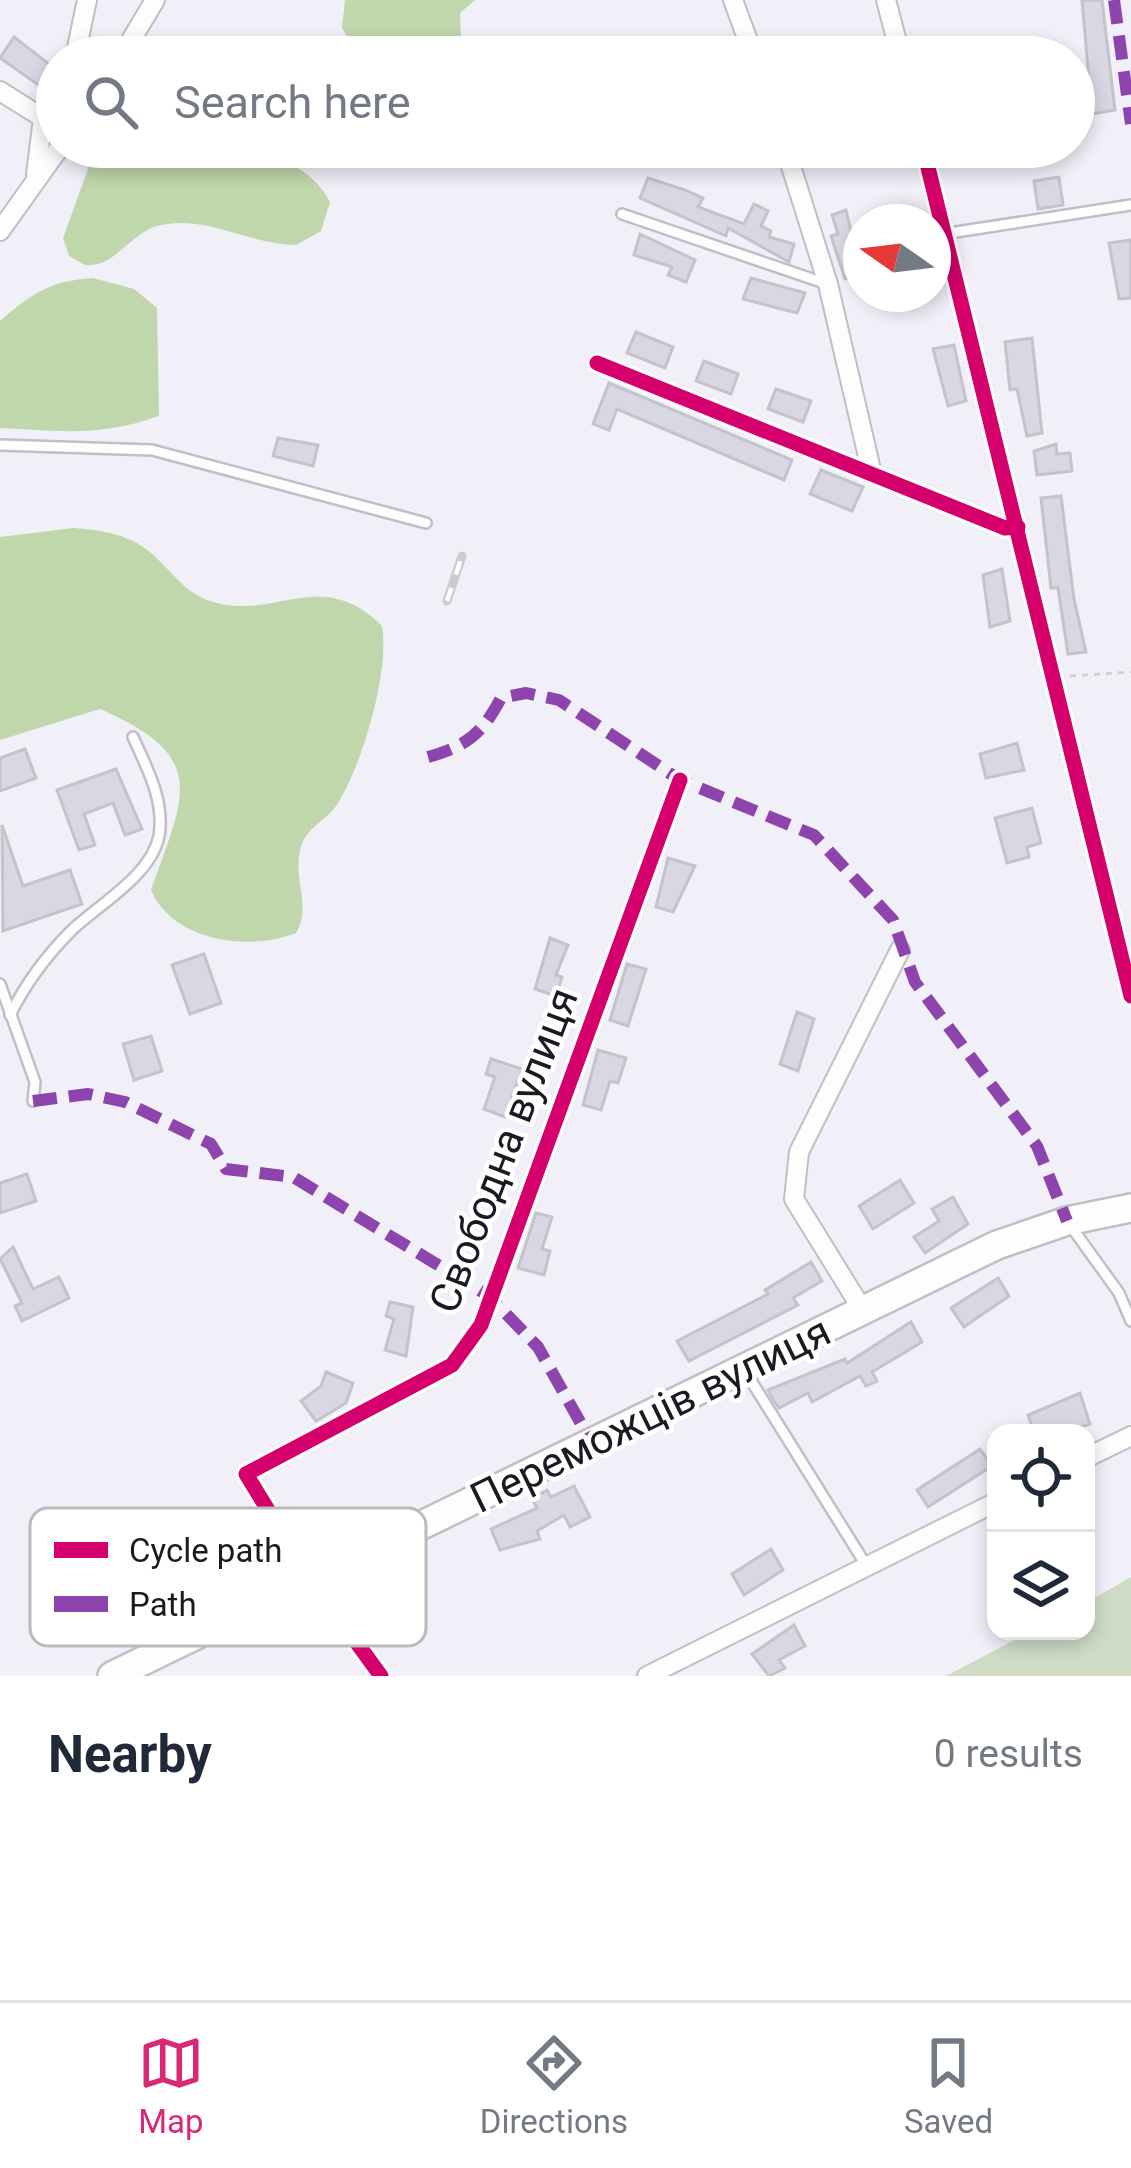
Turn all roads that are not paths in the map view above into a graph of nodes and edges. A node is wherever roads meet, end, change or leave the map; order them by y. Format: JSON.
{"nodes":[{"id":1,"x":87,"y":0,"type":"edge"},
{"id":2,"x":155,"y":0,"type":"edge"},
{"id":3,"x":733,"y":0,"type":"edge"},
{"id":4,"x":886,"y":0,"type":"edge"},
{"id":5,"x":79,"y":36,"type":"edge"},
{"id":6,"x":134,"y":36,"type":"edge"},
{"id":7,"x":746,"y":36,"type":"edge"},
{"id":8,"x":895,"y":36,"type":"edge"},
{"id":9,"x":0,"y":91,"type":"edge"},
{"id":10,"x":36,"y":114,"type":"edge"},
{"id":11,"x":37,"y":168,"type":"edge"},
{"id":12,"x":41,"y":168,"type":"edge"},
{"id":13,"x":792,"y":168,"type":"edge"},
{"id":14,"x":928,"y":168,"type":"edge"},
{"id":15,"x":36,"y":174,"type":"junction"},
{"id":16,"x":936,"y":204,"type":"edge"},
{"id":17,"x":1131,"y":206,"type":"edge"},
{"id":18,"x":622,"y":214,"type":"dead end"},
{"id":19,"x":0,"y":231,"type":"edge"},
{"id":20,"x":951,"y":233,"type":"edge"},
{"id":21,"x":951,"y":265,"type":"edge"},
{"id":22,"x":828,"y":284,"type":"junction"},
{"id":23,"x":597,"y":363,"type":"dead end"},
{"id":24,"x":0,"y":445,"type":"edge"},
{"id":25,"x":872,"y":473,"type":"junction"},
{"id":26,"x":426,"y":523,"type":"dead end"},
{"id":27,"x":1018,"y":527,"type":"junction"},
{"id":28,"x":133,"y":737,"type":"dead end"},
{"id":29,"x":680,"y":780,"type":"dead end"},
{"id":30,"x":900,"y":950,"type":"dead end"},
{"id":31,"x":0,"y":984,"type":"edge"},
{"id":32,"x":1131,"y":996,"type":"edge"},
{"id":33,"x":10,"y":1015,"type":"junction"},
{"id":34,"x":33,"y":1101,"type":"dead end"},
{"id":35,"x":1131,"y":1208,"type":"edge"},
{"id":36,"x":1067,"y":1221,"type":"junction"},
{"id":37,"x":862,"y":1309,"type":"junction"},
{"id":38,"x":1131,"y":1321,"type":"edge"},
{"id":39,"x":744,"y":1370,"type":"junction"},
{"id":40,"x":1131,"y":1436,"type":"edge"},
{"id":41,"x":1095,"y":1454,"type":"edge"},
{"id":42,"x":987,"y":1506,"type":"edge"},
{"id":43,"x":267,"y":1508,"type":"edge"},
{"id":44,"x":426,"y":1524,"type":"edge"},
{"id":45,"x":866,"y":1565,"type":"junction"},
{"id":46,"x":174,"y":1646,"type":"edge"},
{"id":47,"x":359,"y":1646,"type":"edge"},
{"id":48,"x":112,"y":1676,"type":"edge"},
{"id":49,"x":381,"y":1676,"type":"edge"},
{"id":50,"x":647,"y":1676,"type":"edge"}],
"edges":[{"from":1,"to":5,"type":"street"},
{"from":2,"to":6,"type":"street"},
{"from":3,"to":7,"type":"street"},
{"from":4,"to":8,"type":"street"},
{"from":9,"to":10,"type":"street"},
{"from":11,"to":15,"type":"street"},
{"from":12,"to":15,"type":"street"},
{"from":13,"to":22,"type":"street"},
{"from":14,"to":16,"type":"street"},
{"from":15,"to":19,"type":"street"},
{"from":17,"to":20,"type":"lane"},
{"from":18,"to":22,"type":"lane"},
{"from":21,"to":27,"type":"street"},
{"from":22,"to":25,"type":"street"},
{"from":23,"to":25,"type":"street"},
{"from":24,"to":26,"type":"lane"},
{"from":25,"to":27,"type":"street"},
{"from":27,"to":32,"type":"street"},
{"from":28,"to":33,"type":"lane"},
{"from":29,"to":43,"type":"street","name":"Свободна вулиця"},
{"from":30,"to":37,"type":"street"},
{"from":31,"to":33,"type":"lane"},
{"from":33,"to":34,"type":"lane"},
{"from":35,"to":36,"type":"main road","name":"Переможців вулиця"},
{"from":36,"to":37,"type":"main road","name":"Переможців вулиця"},
{"from":36,"to":38,"type":"lane"},
{"from":37,"to":39,"type":"main road","name":"Переможців вулиця"},
{"from":39,"to":44,"type":"main road","name":"Переможців вулиця"},
{"from":39,"to":45,"type":"lane"},
{"from":40,"to":41,"type":"street"},
{"from":42,"to":45,"type":"street"},
{"from":45,"to":50,"type":"street"},
{"from":46,"to":48,"type":"main road","name":"Переможців вулиця"},
{"from":47,"to":49,"type":"street","name":"Свободна вулиця"}]}
